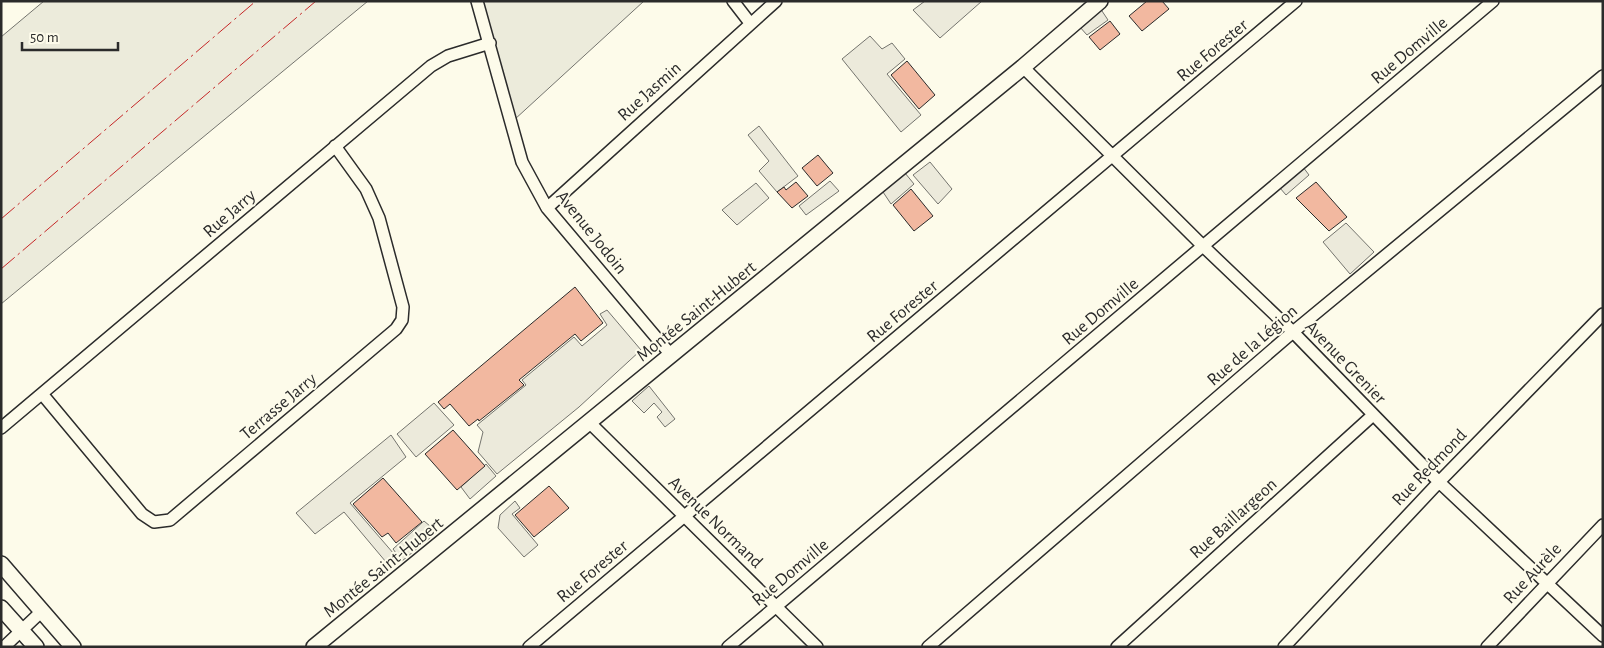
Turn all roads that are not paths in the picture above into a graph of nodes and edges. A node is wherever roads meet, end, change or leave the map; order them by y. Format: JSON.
{"nodes":[{"id":1,"x":477,"y":1,"type":"edge"},
{"id":2,"x":732,"y":1,"type":"edge"},
{"id":3,"x":776,"y":1,"type":"edge"},
{"id":4,"x":1100,"y":1,"type":"edge"},
{"id":5,"x":1296,"y":1,"type":"edge"},
{"id":6,"x":1493,"y":1,"type":"edge"},
{"id":7,"x":750,"y":23,"type":"junction"},
{"id":8,"x":490,"y":43,"type":"junction"},
{"id":9,"x":1024,"y":67,"type":"junction"},
{"id":10,"x":1603,"y":76,"type":"edge"},
{"id":11,"x":335,"y":146,"type":"junction"},
{"id":12,"x":1113,"y":156,"type":"junction"},
{"id":13,"x":546,"y":208,"type":"junction"},
{"id":14,"x":1204,"y":247,"type":"junction"},
{"id":15,"x":1603,"y":314,"type":"edge"},
{"id":16,"x":1293,"y":332,"type":"junction"},
{"id":17,"x":671,"y":355,"type":"junction"},
{"id":18,"x":43,"y":395,"type":"junction"},
{"id":19,"x":1373,"y":415,"type":"junction"},
{"id":20,"x":590,"y":423,"type":"junction"},
{"id":21,"x":1,"y":428,"type":"edge"},
{"id":22,"x":1439,"y":482,"type":"junction"},
{"id":23,"x":684,"y":516,"type":"junction"},
{"id":24,"x":1603,"y":525,"type":"edge"},
{"id":25,"x":1,"y":564,"type":"edge"},
{"id":26,"x":1546,"y":583,"type":"junction"},
{"id":27,"x":777,"y":606,"type":"junction"},
{"id":28,"x":1,"y":608,"type":"edge"},
{"id":29,"x":42,"y":611,"type":"junction"},
{"id":30,"x":22,"y":631,"type":"junction"},
{"id":31,"x":1603,"y":636,"type":"edge"},
{"id":32,"x":4,"y":647,"type":"edge"},
{"id":33,"x":36,"y":647,"type":"edge"},
{"id":34,"x":73,"y":647,"type":"edge"},
{"id":35,"x":314,"y":647,"type":"edge"},
{"id":36,"x":530,"y":647,"type":"edge"},
{"id":37,"x":728,"y":647,"type":"edge"},
{"id":38,"x":817,"y":647,"type":"edge"},
{"id":39,"x":928,"y":647,"type":"edge"},
{"id":40,"x":1117,"y":647,"type":"edge"},
{"id":41,"x":1284,"y":647,"type":"edge"},
{"id":42,"x":1487,"y":647,"type":"edge"}],
"edges":[{"from":1,"to":8,"type":"street","name":"Avenue Jodoin"},
{"from":2,"to":7,"type":"street"},
{"from":3,"to":7,"type":"street","name":"Rue Jasmin"},
{"from":4,"to":9,"type":"street","name":"Montée Saint-Hubert"},
{"from":5,"to":12,"type":"street","name":"Rue Forester"},
{"from":6,"to":14,"type":"street","name":"Rue Domville"},
{"from":7,"to":13,"type":"street","name":"Rue Jasmin"},
{"from":8,"to":11,"type":"street","name":"Rue Jarry"},
{"from":8,"to":13,"type":"street","name":"Avenue Jodoin"},
{"from":9,"to":12,"type":"street","name":"Avenue Grenier"},
{"from":9,"to":17,"type":"street","name":"Montée Saint-Hubert"},
{"from":10,"to":16,"type":"street","name":"Rue de la Légion"},
{"from":11,"to":18,"type":"street","name":"Rue Jarry"},
{"from":11,"to":18,"type":"street","name":"Terrasse Jarry"},
{"from":12,"to":14,"type":"street","name":"Avenue Grenier"},
{"from":12,"to":23,"type":"street","name":"Rue Forester"},
{"from":13,"to":17,"type":"street","name":"Avenue Jodoin"},
{"from":14,"to":16,"type":"street","name":"Avenue Grenier"},
{"from":14,"to":27,"type":"street","name":"Rue Domville"},
{"from":15,"to":22,"type":"street","name":"Rue Redmond"},
{"from":16,"to":19,"type":"street","name":"Avenue Grenier"},
{"from":16,"to":39,"type":"street","name":"Rue de la Légion"},
{"from":17,"to":20,"type":"street","name":"Montée Saint-Hubert"},
{"from":18,"to":21,"type":"street","name":"Rue Jarry"},
{"from":19,"to":22,"type":"street","name":"Avenue Grenier"},
{"from":19,"to":40,"type":"street","name":"Rue Baillargeon"},
{"from":20,"to":23,"type":"street","name":"Avenue Normand"},
{"from":20,"to":35,"type":"street","name":"Montée Saint-Hubert"},
{"from":22,"to":26,"type":"street","name":"Avenue Grenier"},
{"from":22,"to":41,"type":"street","name":"Rue Redmond"},
{"from":23,"to":27,"type":"street","name":"Avenue Normand"},
{"from":23,"to":36,"type":"street","name":"Rue Forester"},
{"from":24,"to":26,"type":"street","name":"Rue Aurèle"},
{"from":25,"to":29,"type":"street"},
{"from":26,"to":31,"type":"street","name":"Avenue Grenier"},
{"from":26,"to":42,"type":"street","name":"Rue Aurèle"},
{"from":27,"to":37,"type":"street","name":"Rue Domville"},
{"from":27,"to":38,"type":"street","name":"Avenue Normand"},
{"from":28,"to":30,"type":"street"},
{"from":29,"to":30,"type":"street"},
{"from":29,"to":34,"type":"street"},
{"from":30,"to":32,"type":"street"},
{"from":30,"to":33,"type":"street"}]}
